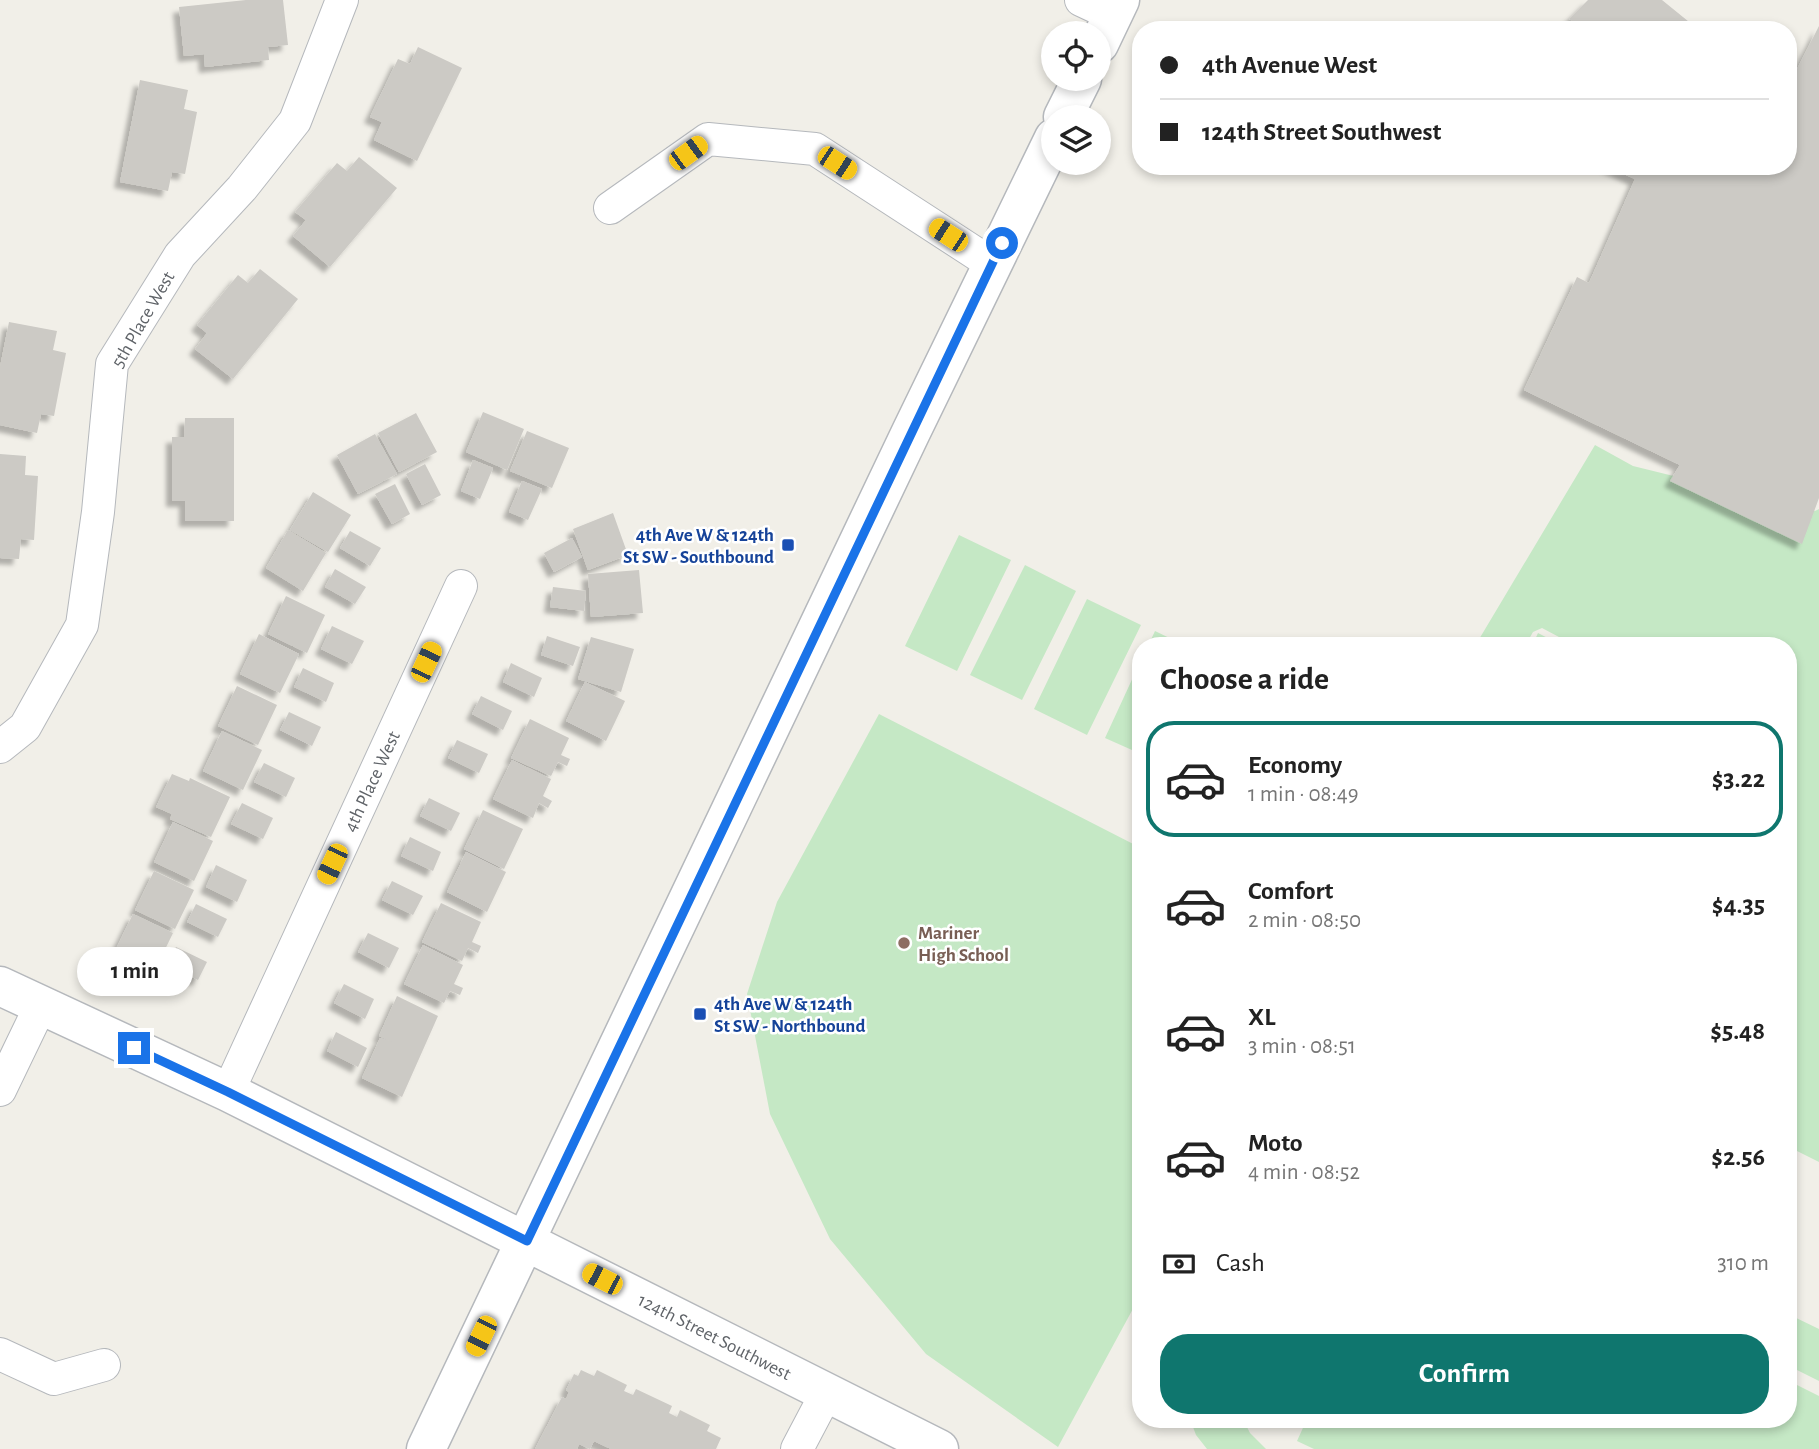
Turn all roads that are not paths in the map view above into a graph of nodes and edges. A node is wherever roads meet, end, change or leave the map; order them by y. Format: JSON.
{"nodes":[{"id":1,"x":342,"y":0,"type":"edge"},
{"id":2,"x":1041,"y":164,"type":"edge"},
{"id":3,"x":610,"y":208,"type":"dead end"},
{"id":4,"x":992,"y":264,"type":"junction"},
{"id":5,"x":461,"y":586,"type":"dead end"},
{"id":6,"x":0,"y":747,"type":"edge"},
{"id":7,"x":0,"y":986,"type":"edge"},
{"id":8,"x":41,"y":1005,"type":"junction"},
{"id":9,"x":0,"y":1090,"type":"edge"},
{"id":10,"x":228,"y":1092,"type":"junction"},
{"id":11,"x":527,"y":1241,"type":"junction"},
{"id":12,"x":0,"y":1354,"type":"edge"},
{"id":13,"x":104,"y":1365,"type":"dead end"},
{"id":14,"x":827,"y":1392,"type":"junction"},
{"id":15,"x":426,"y":1449,"type":"edge"},
{"id":16,"x":797,"y":1449,"type":"edge"},
{"id":17,"x":939,"y":1449,"type":"edge"}],
"edges":[{"from":1,"to":6,"type":"street","name":"5th Place West"},
{"from":2,"to":4,"type":"street"},
{"from":3,"to":4,"type":"street"},
{"from":4,"to":11,"type":"street"},
{"from":5,"to":10,"type":"street","name":"4th Place West"},
{"from":7,"to":8,"type":"street","name":"124th Street Southwest"},
{"from":8,"to":9,"type":"street"},
{"from":8,"to":10,"type":"street","name":"124th Street Southwest"},
{"from":10,"to":11,"type":"street","name":"124th Street Southwest"},
{"from":11,"to":14,"type":"street","name":"124th Street Southwest"},
{"from":11,"to":15,"type":"street"},
{"from":12,"to":13,"type":"street"},
{"from":14,"to":16,"type":"street"},
{"from":14,"to":17,"type":"street","name":"124th Street Southwest"}]}
